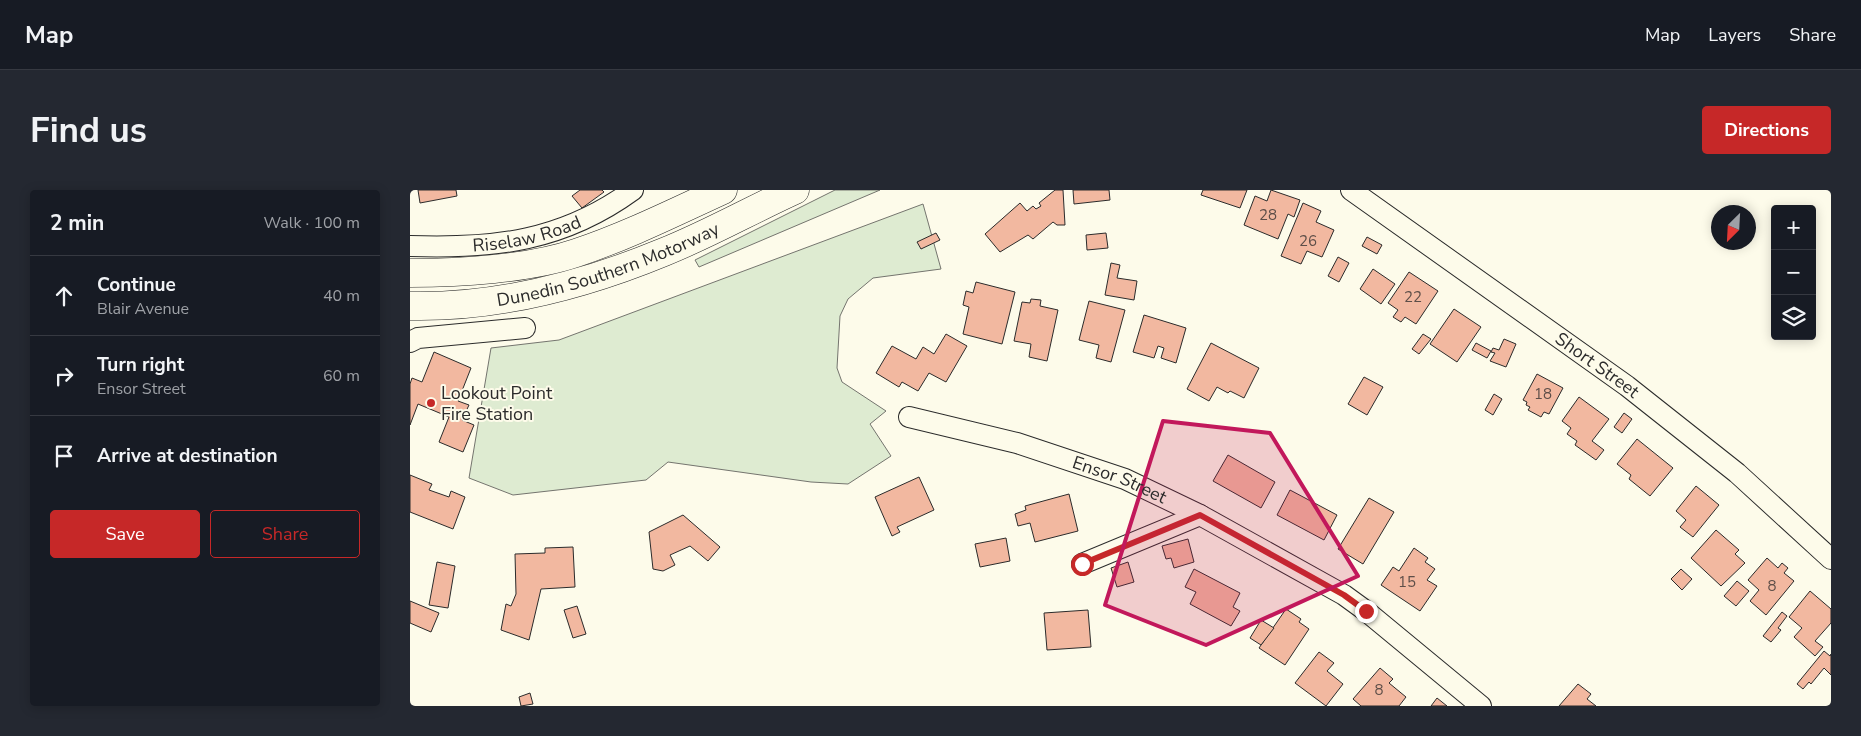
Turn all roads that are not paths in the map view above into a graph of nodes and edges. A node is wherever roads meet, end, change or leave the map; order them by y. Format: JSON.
{"nodes":[{"id":1,"x":633,"y":190,"type":"edge"},
{"id":2,"x":723,"y":190,"type":"edge"},
{"id":3,"x":795,"y":190,"type":"edge"},
{"id":4,"x":1350,"y":190,"type":"edge"},
{"id":5,"x":410,"y":246,"type":"edge"},
{"id":6,"x":410,"y":273,"type":"edge"},
{"id":7,"x":413,"y":307,"type":"edge"},
{"id":8,"x":525,"y":328,"type":"dead end"},
{"id":9,"x":410,"y":342,"type":"edge"},
{"id":10,"x":910,"y":416,"type":"dead end"},
{"id":11,"x":1200,"y":515,"type":"junction"},
{"id":12,"x":1831,"y":559,"type":"edge"},
{"id":13,"x":1082,"y":564,"type":"dead end"},
{"id":14,"x":1481,"y":706,"type":"edge"}],
"edges":[{"from":1,"to":5,"type":"street","name":"Riselaw Road"},
{"from":2,"to":6,"type":"highway","name":"Dunedin Southern Motorway"},
{"from":3,"to":7,"type":"highway","name":"Dunedin Southern Motorway"},
{"from":4,"to":12,"type":"street","name":"Short Street"},
{"from":8,"to":9,"type":"street"},
{"from":10,"to":11,"type":"street","name":"Ensor Street"},
{"from":11,"to":13,"type":"street"},
{"from":11,"to":14,"type":"street","name":"Ensor Street"}]}
